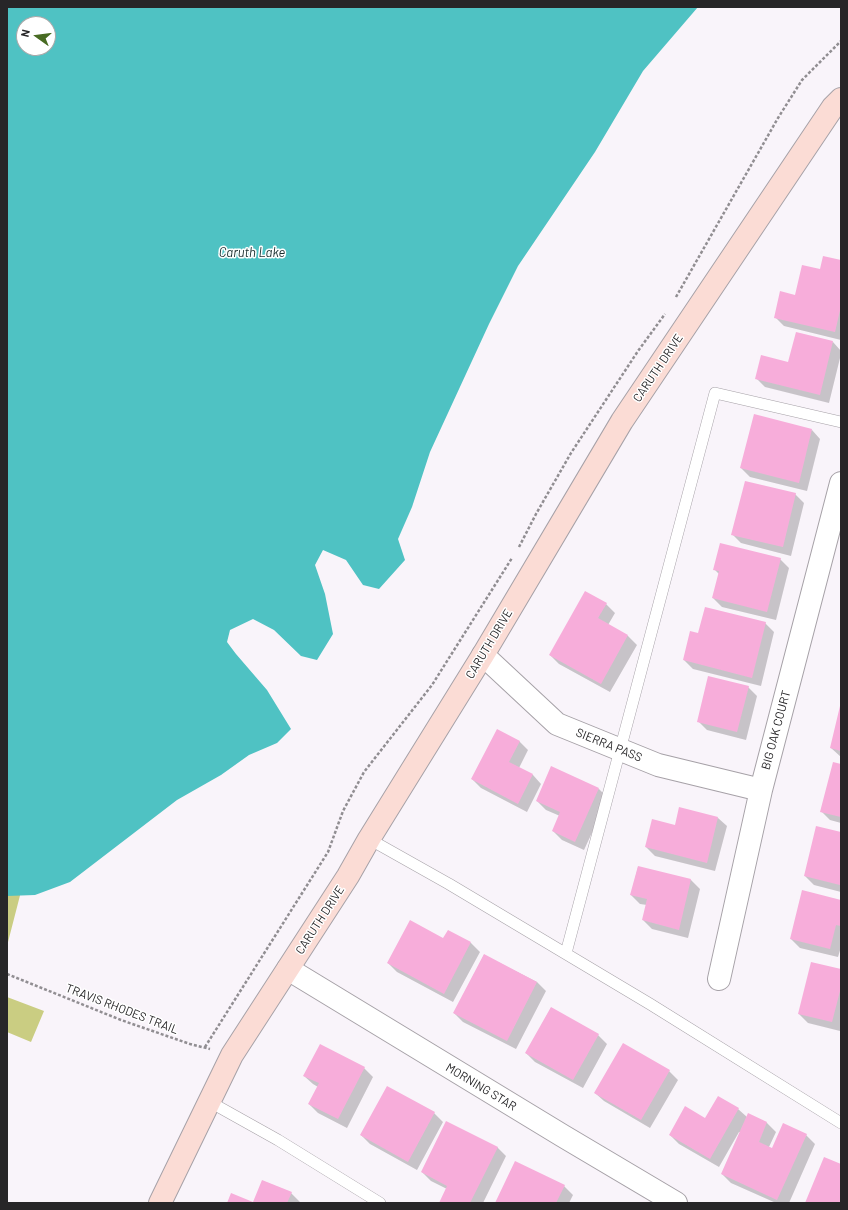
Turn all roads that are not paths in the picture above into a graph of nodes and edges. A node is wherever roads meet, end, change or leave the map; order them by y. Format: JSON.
{"nodes":[{"id":1,"x":841,"y":99,"type":"edge"},
{"id":2,"x":841,"y":422,"type":"edge"},
{"id":3,"x":841,"y":483,"type":"edge"},
{"id":4,"x":483,"y":655,"type":"junction"},
{"id":5,"x":621,"y":750,"type":"junction"},
{"id":6,"x":761,"y":790,"type":"junction"},
{"id":7,"x":369,"y":839,"type":"junction"},
{"id":8,"x":566,"y":953,"type":"junction"},
{"id":9,"x":288,"y":969,"type":"junction"},
{"id":10,"x":719,"y":979,"type":"dead end"},
{"id":11,"x":210,"y":1102,"type":"junction"},
{"id":12,"x":841,"y":1123,"type":"edge"},
{"id":13,"x":160,"y":1203,"type":"edge"},
{"id":14,"x":380,"y":1203,"type":"edge"},
{"id":15,"x":676,"y":1203,"type":"edge"}],
"edges":[{"from":1,"to":4,"type":"street","name":"CARUTH DRIVE"},
{"from":2,"to":5,"type":"lane"},
{"from":3,"to":6,"type":"street","name":"BIG OAK COURT"},
{"from":4,"to":5,"type":"street","name":"SIERRA PASS"},
{"from":4,"to":7,"type":"street","name":"CARUTH DRIVE"},
{"from":5,"to":6,"type":"street","name":"SIERRA PASS"},
{"from":5,"to":8,"type":"lane"},
{"from":6,"to":10,"type":"street","name":"BIG OAK COURT"},
{"from":7,"to":8,"type":"lane"},
{"from":7,"to":9,"type":"street","name":"CARUTH DRIVE"},
{"from":8,"to":12,"type":"lane"},
{"from":9,"to":11,"type":"street","name":"CARUTH DRIVE"},
{"from":9,"to":15,"type":"street","name":"MORNING STAR"},
{"from":11,"to":13,"type":"street","name":"CARUTH DRIVE"},
{"from":11,"to":14,"type":"lane"}]}
